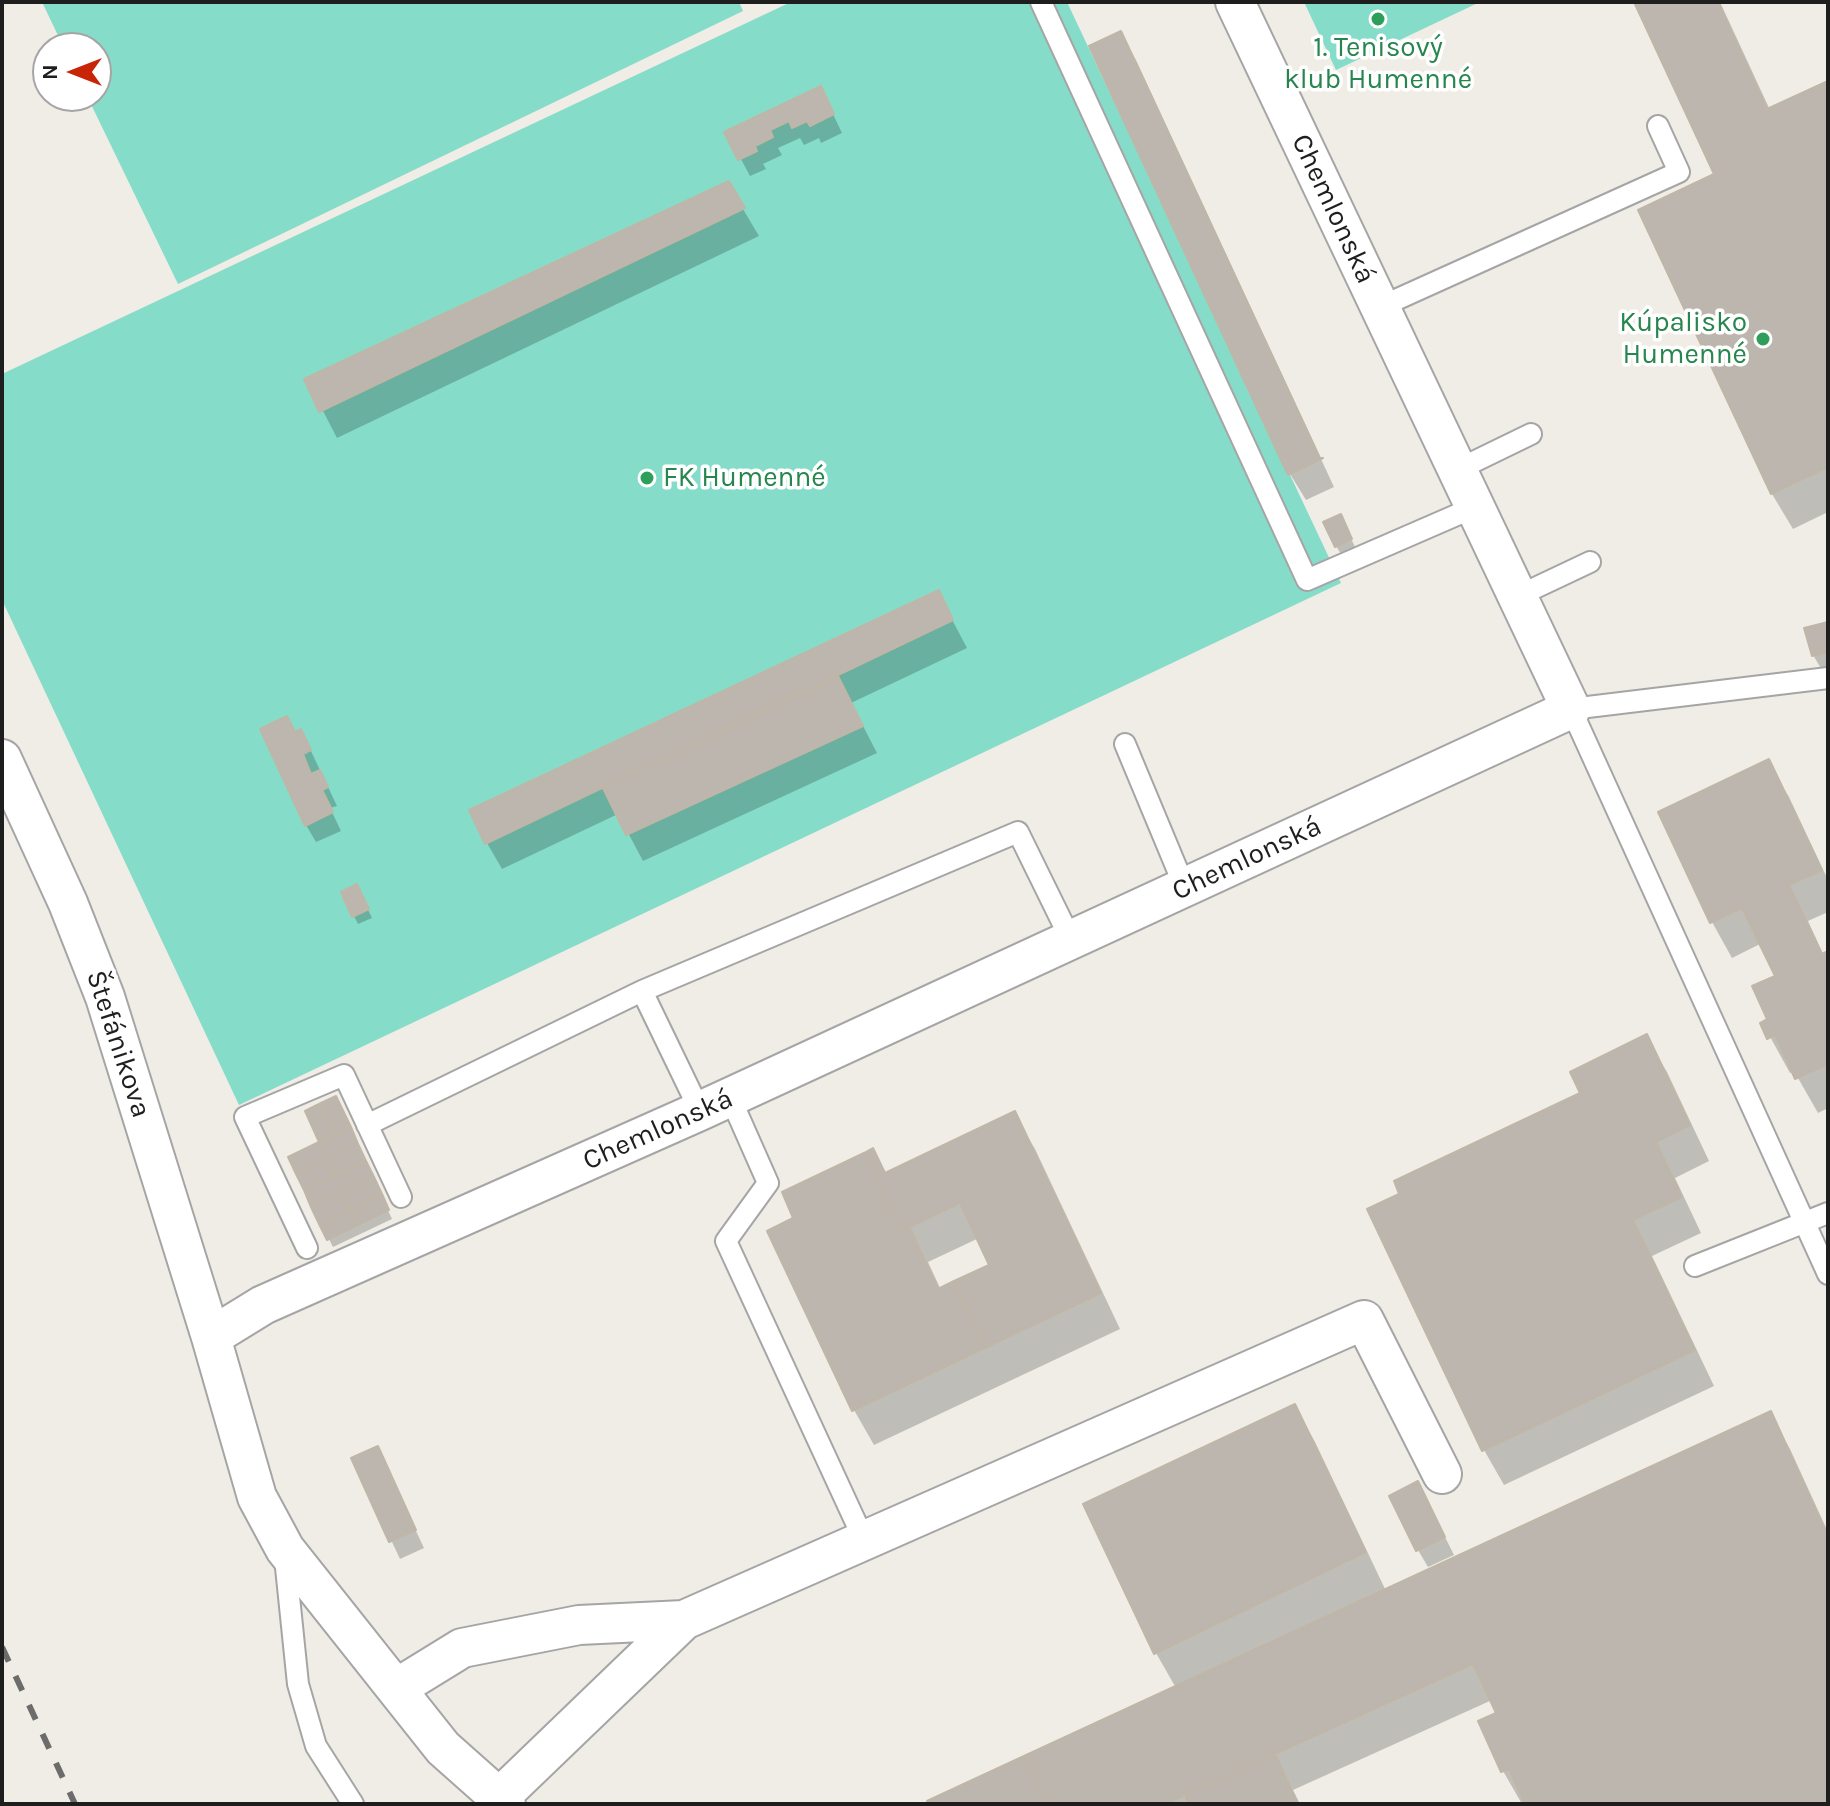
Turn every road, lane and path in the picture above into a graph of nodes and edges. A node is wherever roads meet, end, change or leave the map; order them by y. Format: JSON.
{"nodes":[{"id":1,"x":1041,"y":2,"type":"edge"},
{"id":2,"x":1235,"y":2,"type":"edge"},
{"id":3,"x":1658,"y":126,"type":"dead end"},
{"id":4,"x":1380,"y":307,"type":"junction"},
{"id":5,"x":1531,"y":434,"type":"dead end"},
{"id":6,"x":1457,"y":470,"type":"junction"},
{"id":7,"x":1475,"y":507,"type":"junction"},
{"id":8,"x":1590,"y":562,"type":"dead end"},
{"id":9,"x":1516,"y":597,"type":"junction"},
{"id":10,"x":1828,"y":678,"type":"edge"},
{"id":11,"x":1571,"y":709,"type":"junction"},
{"id":12,"x":1125,"y":744,"type":"dead end"},
{"id":13,"x":2,"y":759,"type":"edge"},
{"id":14,"x":1185,"y":888,"type":"junction"},
{"id":15,"x":1071,"y":940,"type":"junction"},
{"id":16,"x":642,"y":991,"type":"junction"},
{"id":17,"x":715,"y":1104,"type":"junction"},
{"id":18,"x":367,"y":1125,"type":"junction"},
{"id":19,"x":401,"y":1197,"type":"dead end"},
{"id":20,"x":1828,"y":1213,"type":"edge"},
{"id":21,"x":1805,"y":1221,"type":"junction"},
{"id":22,"x":307,"y":1248,"type":"dead end"},
{"id":23,"x":1695,"y":1266,"type":"dead end"},
{"id":24,"x":1828,"y":1274,"type":"edge"},
{"id":25,"x":211,"y":1337,"type":"junction"},
{"id":26,"x":1442,"y":1474,"type":"dead end"},
{"id":27,"x":864,"y":1540,"type":"junction"},
{"id":28,"x":285,"y":1549,"type":"junction"},
{"id":29,"x":684,"y":1620,"type":"junction"},
{"id":30,"x":397,"y":1688,"type":"junction"},
{"id":31,"x":503,"y":1801,"type":"edge"},
{"id":32,"x":353,"y":1804,"type":"edge"}],
"edges":[{"from":1,"to":7,"type":"lane"},
{"from":2,"to":4,"type":"street","name":"Chemlonská"},
{"from":3,"to":4,"type":"lane"},
{"from":4,"to":6,"type":"street","name":"Chemlonská"},
{"from":5,"to":6,"type":"lane"},
{"from":6,"to":7,"type":"street","name":"Chemlonská"},
{"from":7,"to":9,"type":"street","name":"Chemlonská"},
{"from":8,"to":9,"type":"lane"},
{"from":9,"to":11,"type":"street","name":"Chemlonská"},
{"from":10,"to":11,"type":"lane"},
{"from":11,"to":14,"type":"street","name":"Chemlonská"},
{"from":11,"to":21,"type":"lane"},
{"from":12,"to":14,"type":"lane"},
{"from":13,"to":25,"type":"street","name":"Štefánikova"},
{"from":14,"to":15,"type":"street","name":"Chemlonská"},
{"from":15,"to":16,"type":"lane"},
{"from":15,"to":17,"type":"street","name":"Chemlonská"},
{"from":16,"to":17,"type":"lane"},
{"from":16,"to":18,"type":"lane"},
{"from":17,"to":25,"type":"street","name":"Chemlonská"},
{"from":17,"to":27,"type":"lane"},
{"from":18,"to":19,"type":"lane"},
{"from":18,"to":22,"type":"lane"},
{"from":20,"to":21,"type":"lane"},
{"from":21,"to":23,"type":"lane"},
{"from":21,"to":24,"type":"lane"},
{"from":25,"to":28,"type":"street","name":"Štefánikova"},
{"from":26,"to":27,"type":"street"},
{"from":27,"to":29,"type":"street"},
{"from":28,"to":30,"type":"street","name":"Štefánikova"},
{"from":28,"to":32,"type":"lane"},
{"from":29,"to":30,"type":"street"},
{"from":29,"to":31,"type":"street"},
{"from":30,"to":31,"type":"street","name":"Štefánikova"}]}
